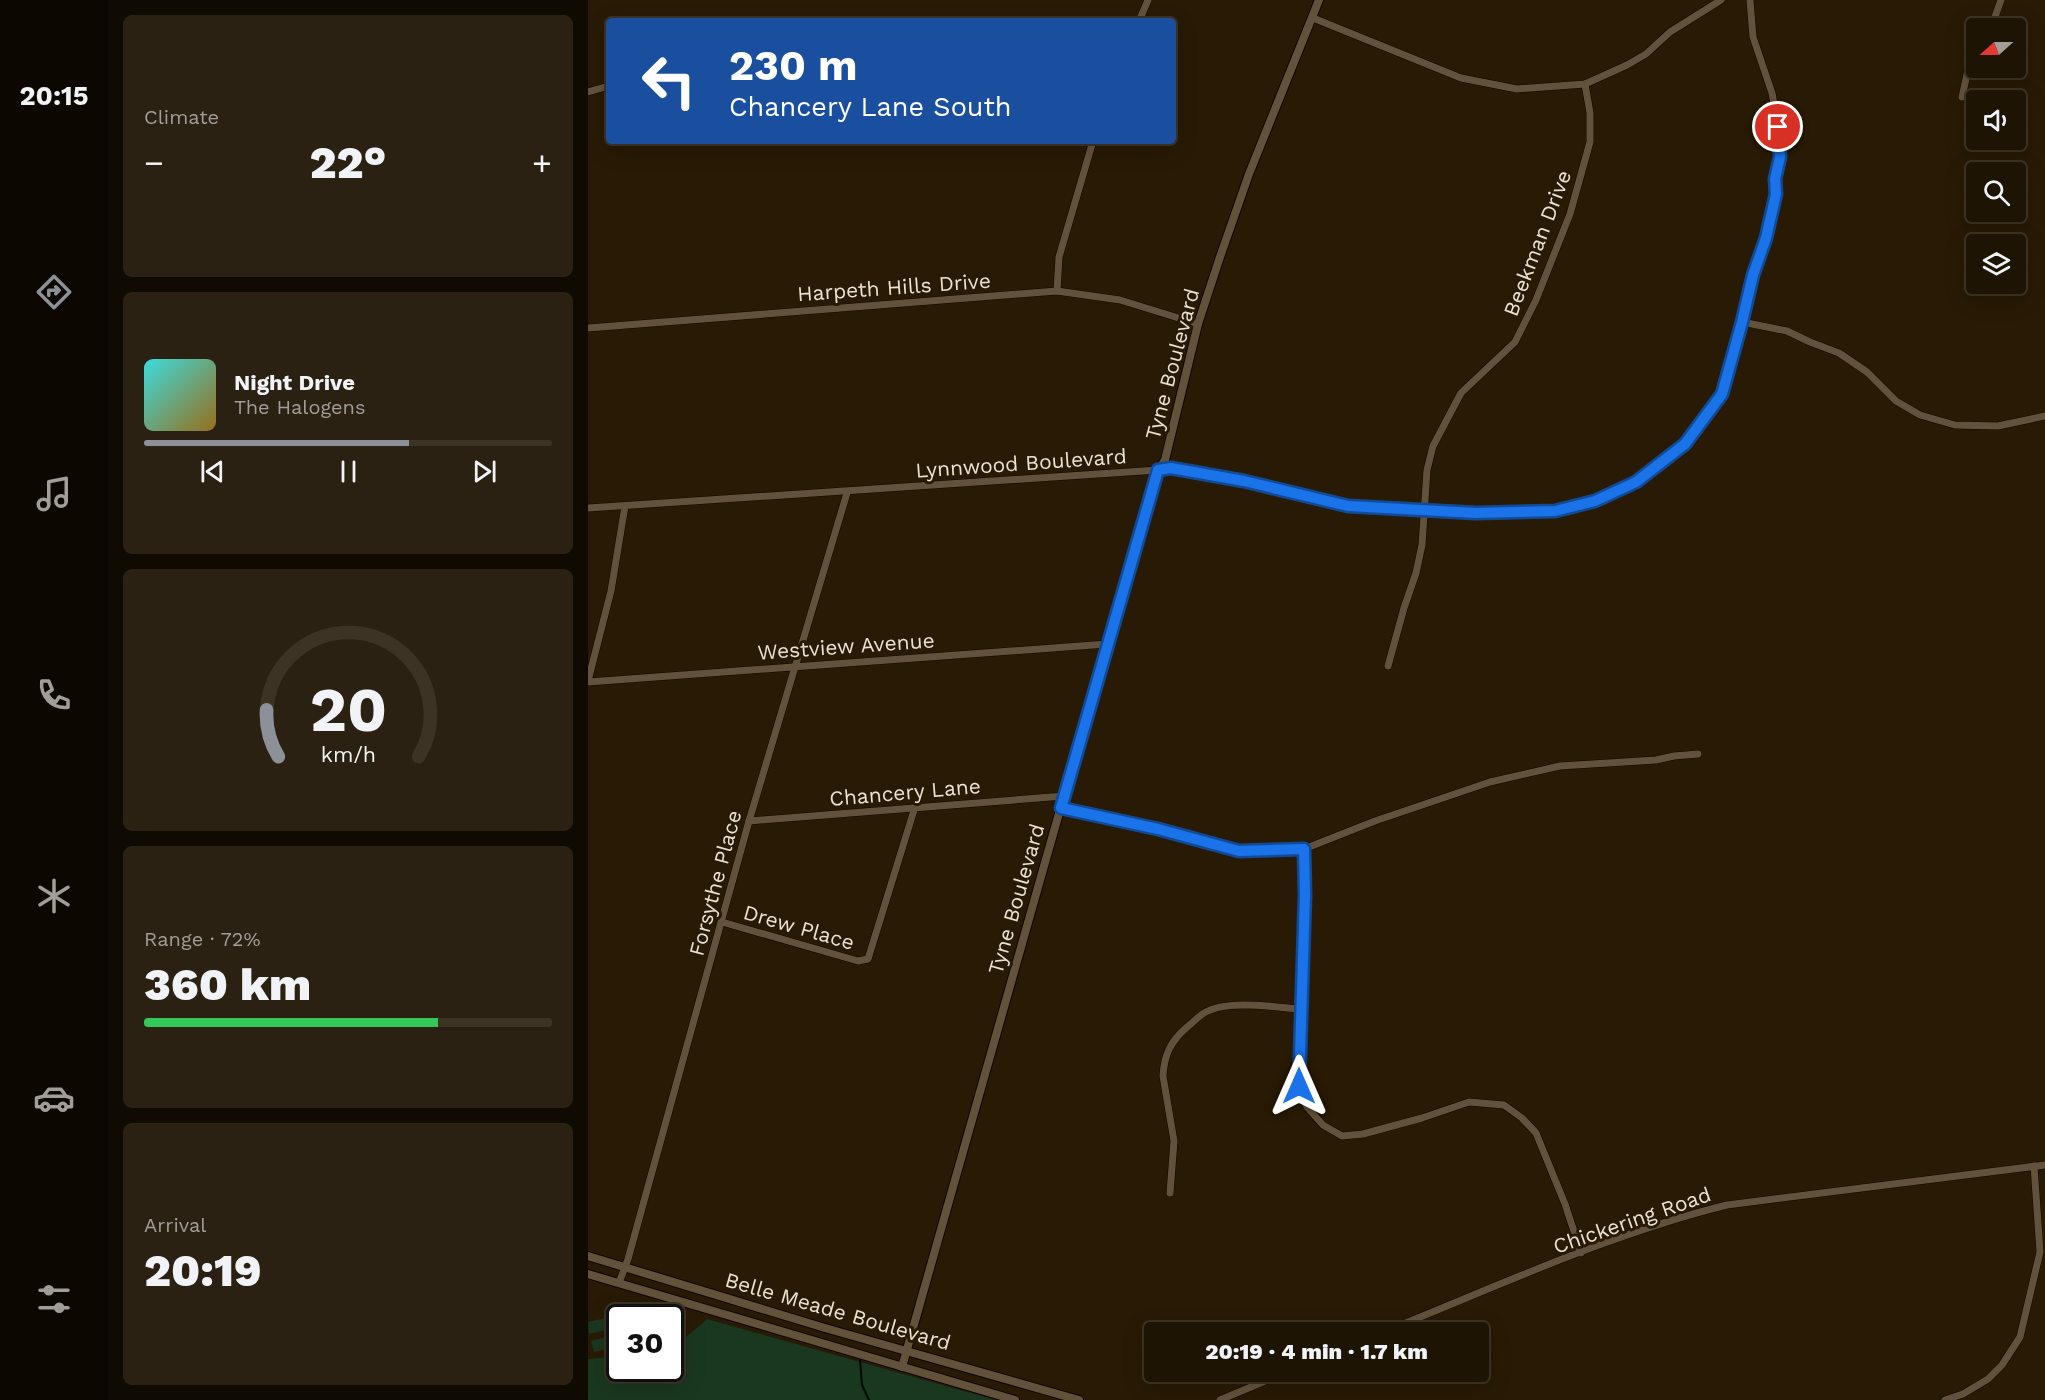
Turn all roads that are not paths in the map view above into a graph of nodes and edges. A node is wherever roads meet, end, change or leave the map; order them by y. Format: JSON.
{"nodes":[{"id":1,"x":1148,"y":0,"type":"edge"},
{"id":2,"x":1319,"y":0,"type":"edge"},
{"id":3,"x":1721,"y":0,"type":"edge"},
{"id":4,"x":1750,"y":0,"type":"edge"},
{"id":5,"x":2001,"y":0,"type":"edge"},
{"id":6,"x":1140,"y":18,"type":"edge"},
{"id":7,"x":1313,"y":18,"type":"junction"},
{"id":8,"x":1995,"y":18,"type":"edge"},
{"id":9,"x":1966,"y":78,"type":"edge"},
{"id":10,"x":1585,"y":84,"type":"junction"},
{"id":11,"x":606,"y":87,"type":"edge"},
{"id":12,"x":588,"y":92,"type":"edge"},
{"id":13,"x":1962,"y":97,"type":"dead end"},
{"id":14,"x":1092,"y":144,"type":"edge"},
{"id":15,"x":1057,"y":291,"type":"junction"},
{"id":16,"x":1742,"y":322,"type":"junction"},
{"id":17,"x":1198,"y":324,"type":"junction"},
{"id":18,"x":588,"y":328,"type":"edge"},
{"id":19,"x":2045,"y":416,"type":"edge"},
{"id":20,"x":1158,"y":470,"type":"junction"},
{"id":21,"x":847,"y":493,"type":"junction"},
{"id":22,"x":625,"y":506,"type":"junction"},
{"id":23,"x":588,"y":508,"type":"edge"},
{"id":24,"x":1426,"y":511,"type":"junction"},
{"id":25,"x":1107,"y":644,"type":"junction"},
{"id":26,"x":794,"y":666,"type":"junction"},
{"id":27,"x":1388,"y":666,"type":"dead end"},
{"id":28,"x":588,"y":681,"type":"edge"},
{"id":29,"x":1698,"y":754,"type":"dead end"},
{"id":30,"x":1064,"y":796,"type":"junction"},
{"id":31,"x":915,"y":807,"type":"junction"},
{"id":32,"x":1061,"y":808,"type":"junction"},
{"id":33,"x":749,"y":821,"type":"junction"},
{"id":34,"x":1304,"y":849,"type":"junction"},
{"id":35,"x":722,"y":922,"type":"junction"},
{"id":36,"x":1300,"y":1009,"type":"junction"},
{"id":37,"x":2045,"y":1165,"type":"edge"},
{"id":38,"x":2034,"y":1166,"type":"junction"},
{"id":39,"x":1170,"y":1193,"type":"dead end"},
{"id":40,"x":1581,"y":1253,"type":"junction"},
{"id":41,"x":588,"y":1256,"type":"edge"},
{"id":42,"x":624,"y":1267,"type":"junction"},
{"id":43,"x":588,"y":1274,"type":"edge"},
{"id":44,"x":619,"y":1283,"type":"junction"},
{"id":45,"x":1408,"y":1322,"type":"edge"},
{"id":46,"x":906,"y":1350,"type":"junction"},
{"id":47,"x":902,"y":1366,"type":"junction"},
{"id":48,"x":1263,"y":1382,"type":"edge"},
{"id":49,"x":1052,"y":1396,"type":"edge"},
{"id":50,"x":1015,"y":1400,"type":"edge"},
{"id":51,"x":1078,"y":1400,"type":"edge"},
{"id":52,"x":1220,"y":1400,"type":"edge"},
{"id":53,"x":1945,"y":1400,"type":"edge"}],
"edges":[{"from":1,"to":6,"type":"street"},
{"from":2,"to":7,"type":"street","name":"Tyne Boulevard"},
{"from":3,"to":10,"type":"street"},
{"from":4,"to":16,"type":"street","name":"Lynnwood Boulevard"},
{"from":5,"to":8,"type":"street"},
{"from":7,"to":10,"type":"street"},
{"from":7,"to":17,"type":"street","name":"Tyne Boulevard"},
{"from":9,"to":13,"type":"street"},
{"from":10,"to":24,"type":"street","name":"Beekman Drive"},
{"from":11,"to":12,"type":"street"},
{"from":14,"to":15,"type":"street"},
{"from":15,"to":17,"type":"street","name":"Harpeth Hills Drive"},
{"from":15,"to":18,"type":"street","name":"Harpeth Hills Drive"},
{"from":16,"to":19,"type":"street"},
{"from":16,"to":24,"type":"street","name":"Lynnwood Boulevard"},
{"from":17,"to":20,"type":"street","name":"Tyne Boulevard"},
{"from":20,"to":21,"type":"street","name":"Lynnwood Boulevard"},
{"from":20,"to":24,"type":"street","name":"Lynnwood Boulevard"},
{"from":20,"to":25,"type":"street","name":"Tyne Boulevard"},
{"from":21,"to":22,"type":"street","name":"Lynnwood Boulevard"},
{"from":21,"to":26,"type":"street","name":"Forsythe Place"},
{"from":22,"to":23,"type":"street","name":"Lynnwood Boulevard"},
{"from":22,"to":28,"type":"street"},
{"from":24,"to":27,"type":"street","name":"Beekman Drive"},
{"from":25,"to":26,"type":"street","name":"Westview Avenue"},
{"from":25,"to":30,"type":"street","name":"Tyne Boulevard"},
{"from":26,"to":28,"type":"street","name":"Westview Avenue"},
{"from":26,"to":33,"type":"street","name":"Forsythe Place"},
{"from":29,"to":34,"type":"street"},
{"from":30,"to":31,"type":"street","name":"Chancery Lane"},
{"from":30,"to":32,"type":"street","name":"Tyne Boulevard"},
{"from":31,"to":33,"type":"street","name":"Chancery Lane"},
{"from":31,"to":35,"type":"street","name":"Drew Place"},
{"from":32,"to":34,"type":"street"},
{"from":32,"to":46,"type":"street","name":"Tyne Boulevard"},
{"from":33,"to":35,"type":"street","name":"Forsythe Place"},
{"from":34,"to":36,"type":"street"},
{"from":35,"to":42,"type":"street","name":"Forsythe Place"},
{"from":36,"to":39,"type":"street"},
{"from":36,"to":40,"type":"street"},
{"from":37,"to":38,"type":"street","name":"Chickering Road"},
{"from":38,"to":40,"type":"street","name":"Chickering Road"},
{"from":38,"to":53,"type":"street"},
{"from":40,"to":45,"type":"street","name":"Chickering Road"},
{"from":41,"to":42,"type":"street","name":"Belle Meade Boulevard"},
{"from":42,"to":44,"type":"street","name":"Forsythe Place"},
{"from":42,"to":46,"type":"street","name":"Belle Meade Boulevard"},
{"from":43,"to":44,"type":"street","name":"Belle Meade Boulevard"},
{"from":44,"to":47,"type":"street","name":"Belle Meade Boulevard"},
{"from":46,"to":47,"type":"street","name":"Tyne Boulevard"},
{"from":46,"to":49,"type":"street","name":"Belle Meade Boulevard"},
{"from":47,"to":50,"type":"street","name":"Belle Meade Boulevard"},
{"from":48,"to":52,"type":"street"},
{"from":49,"to":51,"type":"street","name":"Belle Meade Boulevard"}]}
